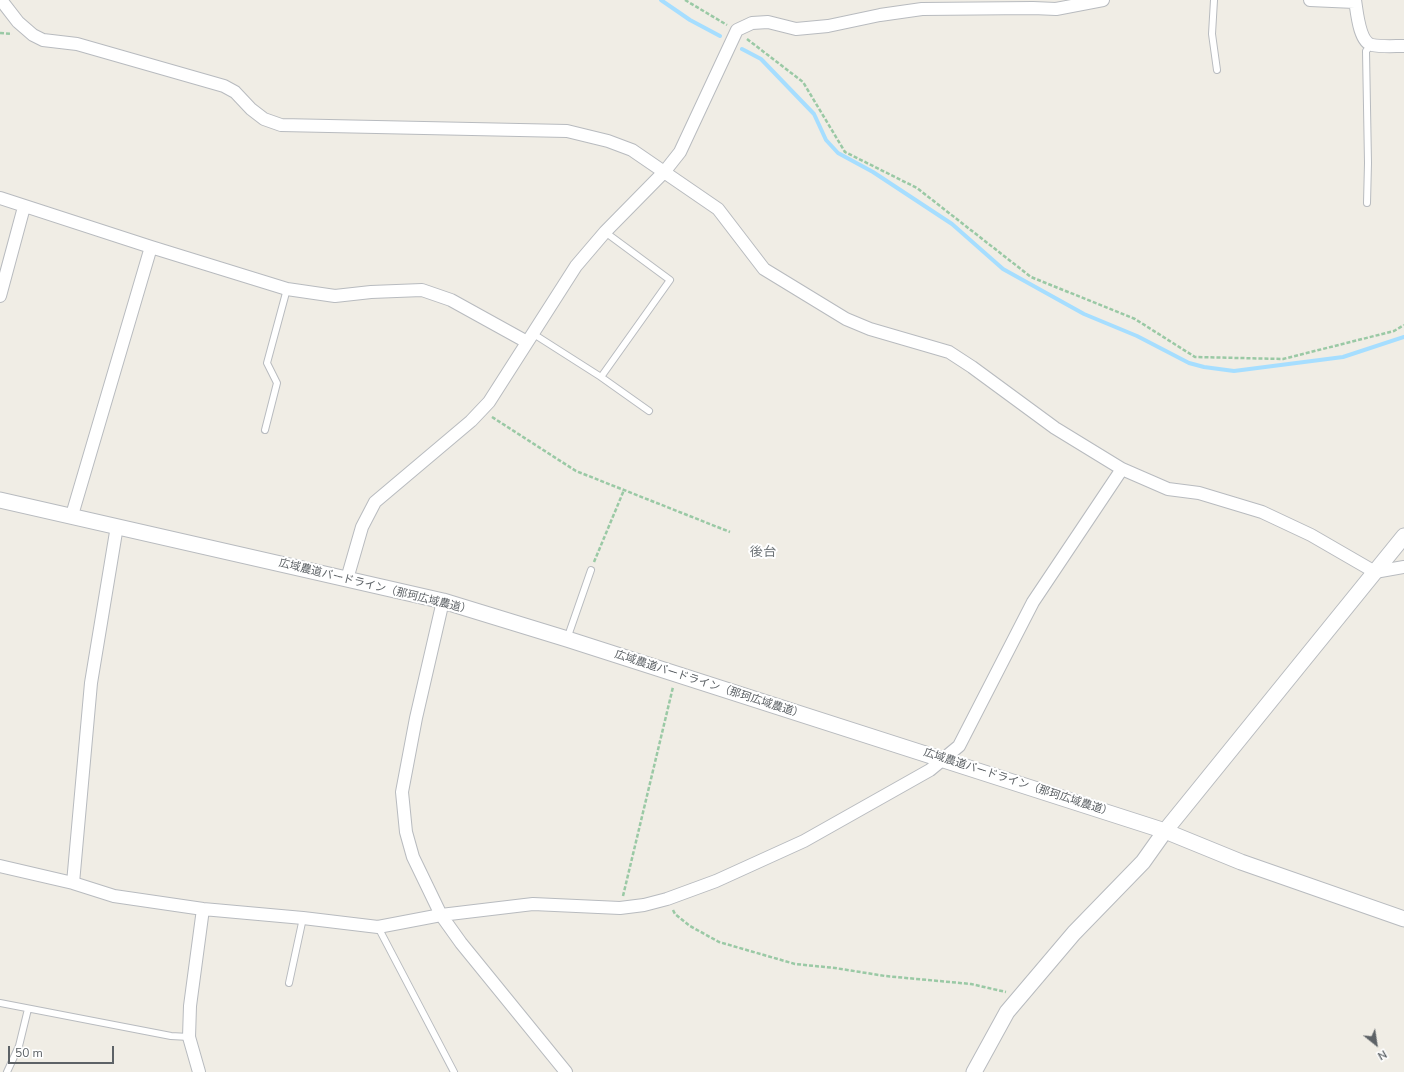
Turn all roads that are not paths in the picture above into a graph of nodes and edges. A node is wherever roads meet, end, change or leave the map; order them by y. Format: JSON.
{"nodes":[{"id":1,"x":1,"y":0,"type":"edge"},
{"id":2,"x":1214,"y":0,"type":"edge"},
{"id":3,"x":1310,"y":0,"type":"edge"},
{"id":4,"x":1096,"y":1,"type":"edge"},
{"id":5,"x":1355,"y":1,"type":"edge"},
{"id":6,"x":1056,"y":4,"type":"edge"},
{"id":7,"x":1371,"y":45,"type":"junction"},
{"id":8,"x":1404,"y":46,"type":"edge"},
{"id":9,"x":1217,"y":70,"type":"dead end"},
{"id":10,"x":665,"y":172,"type":"junction"},
{"id":11,"x":0,"y":198,"type":"edge"},
{"id":12,"x":1367,"y":203,"type":"dead end"},
{"id":13,"x":24,"y":207,"type":"junction"},
{"id":14,"x":605,"y":232,"type":"junction"},
{"id":15,"x":151,"y":247,"type":"junction"},
{"id":16,"x":287,"y":289,"type":"junction"},
{"id":17,"x":0,"y":296,"type":"edge"},
{"id":18,"x":530,"y":338,"type":"junction"},
{"id":19,"x":601,"y":377,"type":"junction"},
{"id":20,"x":649,"y":411,"type":"dead end"},
{"id":21,"x":265,"y":430,"type":"dead end"},
{"id":22,"x":1122,"y":470,"type":"junction"},
{"id":23,"x":0,"y":500,"type":"edge"},
{"id":24,"x":72,"y":516,"type":"junction"},
{"id":25,"x":116,"y":526,"type":"junction"},
{"id":26,"x":1404,"y":536,"type":"edge"},
{"id":27,"x":1404,"y":567,"type":"edge"},
{"id":28,"x":591,"y":570,"type":"road end"},
{"id":29,"x":1375,"y":572,"type":"junction"},
{"id":30,"x":347,"y":579,"type":"junction"},
{"id":31,"x":443,"y":602,"type":"junction"},
{"id":32,"x":567,"y":639,"type":"junction"},
{"id":33,"x":942,"y":759,"type":"junction"},
{"id":34,"x":1165,"y":831,"type":"junction"},
{"id":35,"x":0,"y":866,"type":"edge"},
{"id":36,"x":73,"y":883,"type":"junction"},
{"id":37,"x":203,"y":909,"type":"junction"},
{"id":38,"x":441,"y":915,"type":"junction"},
{"id":39,"x":303,"y":918,"type":"junction"},
{"id":40,"x":1404,"y":919,"type":"edge"},
{"id":41,"x":378,"y":927,"type":"junction"},
{"id":42,"x":290,"y":983,"type":"dead end"},
{"id":43,"x":0,"y":1003,"type":"edge"},
{"id":44,"x":28,"y":1009,"type":"junction"},
{"id":45,"x":189,"y":1036,"type":"junction"},
{"id":46,"x":7,"y":1072,"type":"edge"},
{"id":47,"x":200,"y":1072,"type":"edge"},
{"id":48,"x":454,"y":1072,"type":"edge"},
{"id":49,"x":566,"y":1072,"type":"edge"},
{"id":50,"x":974,"y":1072,"type":"edge"}],
"edges":[{"from":1,"to":10,"type":"street"},
{"from":2,"to":9,"type":"lane"},
{"from":3,"to":5,"type":"street"},
{"from":4,"to":6,"type":"street"},
{"from":5,"to":7,"type":"street"},
{"from":6,"to":10,"type":"street"},
{"from":7,"to":8,"type":"street"},
{"from":7,"to":12,"type":"lane"},
{"from":10,"to":14,"type":"street"},
{"from":10,"to":22,"type":"street"},
{"from":11,"to":13,"type":"street"},
{"from":13,"to":15,"type":"street"},
{"from":13,"to":17,"type":"street"},
{"from":14,"to":18,"type":"street"},
{"from":14,"to":19,"type":"lane"},
{"from":15,"to":16,"type":"street"},
{"from":15,"to":24,"type":"street"},
{"from":16,"to":18,"type":"street"},
{"from":16,"to":21,"type":"lane"},
{"from":18,"to":19,"type":"lane"},
{"from":18,"to":30,"type":"street"},
{"from":19,"to":20,"type":"lane"},
{"from":22,"to":29,"type":"street"},
{"from":22,"to":33,"type":"street"},
{"from":23,"to":24,"type":"street","name":"広域農道バードライン（那珂広域農道）"},
{"from":24,"to":25,"type":"street","name":"広域農道バードライン（那珂広域農道）"},
{"from":25,"to":30,"type":"street","name":"広域農道バードライン（那珂広域農道）"},
{"from":25,"to":36,"type":"street"},
{"from":26,"to":29,"type":"street"},
{"from":27,"to":29,"type":"street"},
{"from":28,"to":32,"type":"lane"},
{"from":29,"to":34,"type":"street"},
{"from":30,"to":31,"type":"street","name":"広域農道バードライン（那珂広域農道）"},
{"from":31,"to":32,"type":"street","name":"広域農道バードライン（那珂広域農道）"},
{"from":31,"to":38,"type":"street"},
{"from":32,"to":33,"type":"street","name":"広域農道バードライン（那珂広域農道）"},
{"from":33,"to":34,"type":"street","name":"広域農道バードライン（那珂広域農道）"},
{"from":33,"to":38,"type":"street"},
{"from":34,"to":40,"type":"street","name":"広域農道バードライン（那珂広域農道）"},
{"from":34,"to":50,"type":"street"},
{"from":35,"to":36,"type":"street"},
{"from":36,"to":37,"type":"street"},
{"from":37,"to":39,"type":"street"},
{"from":37,"to":45,"type":"street"},
{"from":38,"to":41,"type":"street"},
{"from":38,"to":49,"type":"street"},
{"from":39,"to":41,"type":"street"},
{"from":39,"to":42,"type":"lane"},
{"from":41,"to":48,"type":"lane"},
{"from":43,"to":44,"type":"lane"},
{"from":44,"to":45,"type":"lane"},
{"from":44,"to":46,"type":"lane"},
{"from":45,"to":47,"type":"street"}]}
